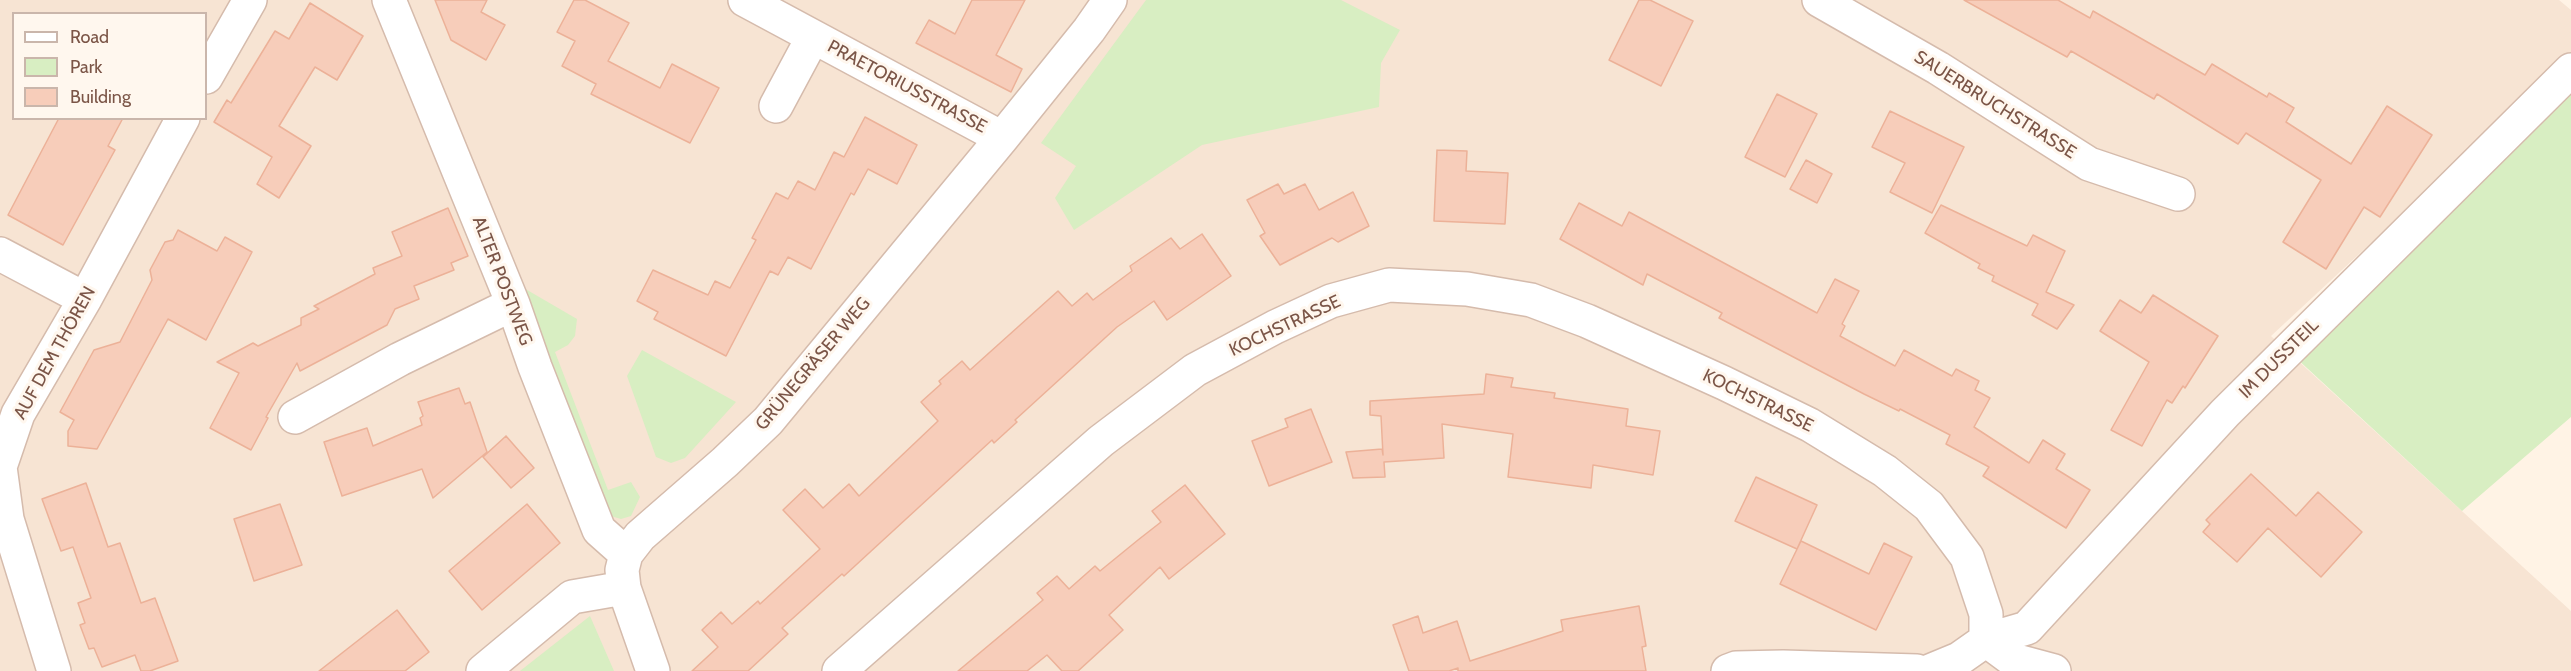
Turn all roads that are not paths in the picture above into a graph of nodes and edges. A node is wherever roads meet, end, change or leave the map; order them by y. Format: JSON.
{"nodes":[{"id":1,"x":250,"y":0,"type":"edge"},
{"id":2,"x":389,"y":0,"type":"edge"},
{"id":3,"x":745,"y":0,"type":"edge"},
{"id":4,"x":1110,"y":0,"type":"edge"},
{"id":5,"x":1819,"y":0,"type":"edge"},
{"id":6,"x":813,"y":37,"type":"junction"},
{"id":7,"x":2571,"y":70,"type":"edge"},
{"id":8,"x":207,"y":75,"type":"edge"},
{"id":9,"x":776,"y":106,"type":"dead end"},
{"id":10,"x":182,"y":120,"type":"edge"},
{"id":11,"x":1002,"y":138,"type":"junction"},
{"id":12,"x":2178,"y":194,"type":"dead end"},
{"id":13,"x":0,"y":254,"type":"edge"},
{"id":14,"x":85,"y":299,"type":"junction"},
{"id":15,"x":513,"y":304,"type":"junction"},
{"id":16,"x":295,"y":417,"type":"dead end"},
{"id":17,"x":4,"y":520,"type":"edge"},
{"id":18,"x":626,"y":554,"type":"junction"},
{"id":19,"x":624,"y":588,"type":"junction"},
{"id":20,"x":1986,"y":640,"type":"junction"},
{"id":21,"x":54,"y":671,"type":"edge"},
{"id":22,"x":483,"y":671,"type":"edge"},
{"id":23,"x":653,"y":671,"type":"edge"},
{"id":24,"x":839,"y":671,"type":"edge"},
{"id":25,"x":1728,"y":671,"type":"edge"},
{"id":26,"x":1917,"y":671,"type":"edge"},
{"id":27,"x":1930,"y":671,"type":"edge"},
{"id":28,"x":2054,"y":671,"type":"edge"}],
"edges":[{"from":1,"to":8,"type":"street"},
{"from":2,"to":15,"type":"street","name":"ALTER POSTWEG"},
{"from":3,"to":6,"type":"street","name":"PRAETORIUSSTRASSE"},
{"from":4,"to":11,"type":"street","name":"GRÜNEGRÄSER WEG"},
{"from":5,"to":12,"type":"street","name":"SAUERBRUCHSTRASSE"},
{"from":6,"to":9,"type":"street","name":"PRAETORIUSSTRASSE"},
{"from":6,"to":11,"type":"street","name":"PRAETORIUSSTRASSE"},
{"from":7,"to":20,"type":"street","name":"IM DUSSTEIL"},
{"from":10,"to":14,"type":"street","name":"AUF DEM THÖREN"},
{"from":11,"to":18,"type":"street","name":"GRÜNEGRÄSER WEG"},
{"from":13,"to":14,"type":"street"},
{"from":14,"to":17,"type":"street","name":"AUF DEM THÖREN"},
{"from":15,"to":16,"type":"street"},
{"from":15,"to":18,"type":"street","name":"ALTER POSTWEG"},
{"from":17,"to":21,"type":"street","name":"AUF DEM THÖREN"},
{"from":18,"to":19,"type":"street"},
{"from":19,"to":22,"type":"street"},
{"from":19,"to":23,"type":"street"},
{"from":20,"to":24,"type":"street","name":"KOCHSTRASSE"},
{"from":20,"to":27,"type":"street","name":"IM DUSSTEIL"},
{"from":20,"to":28,"type":"street"},
{"from":25,"to":26,"type":"street"}]}
